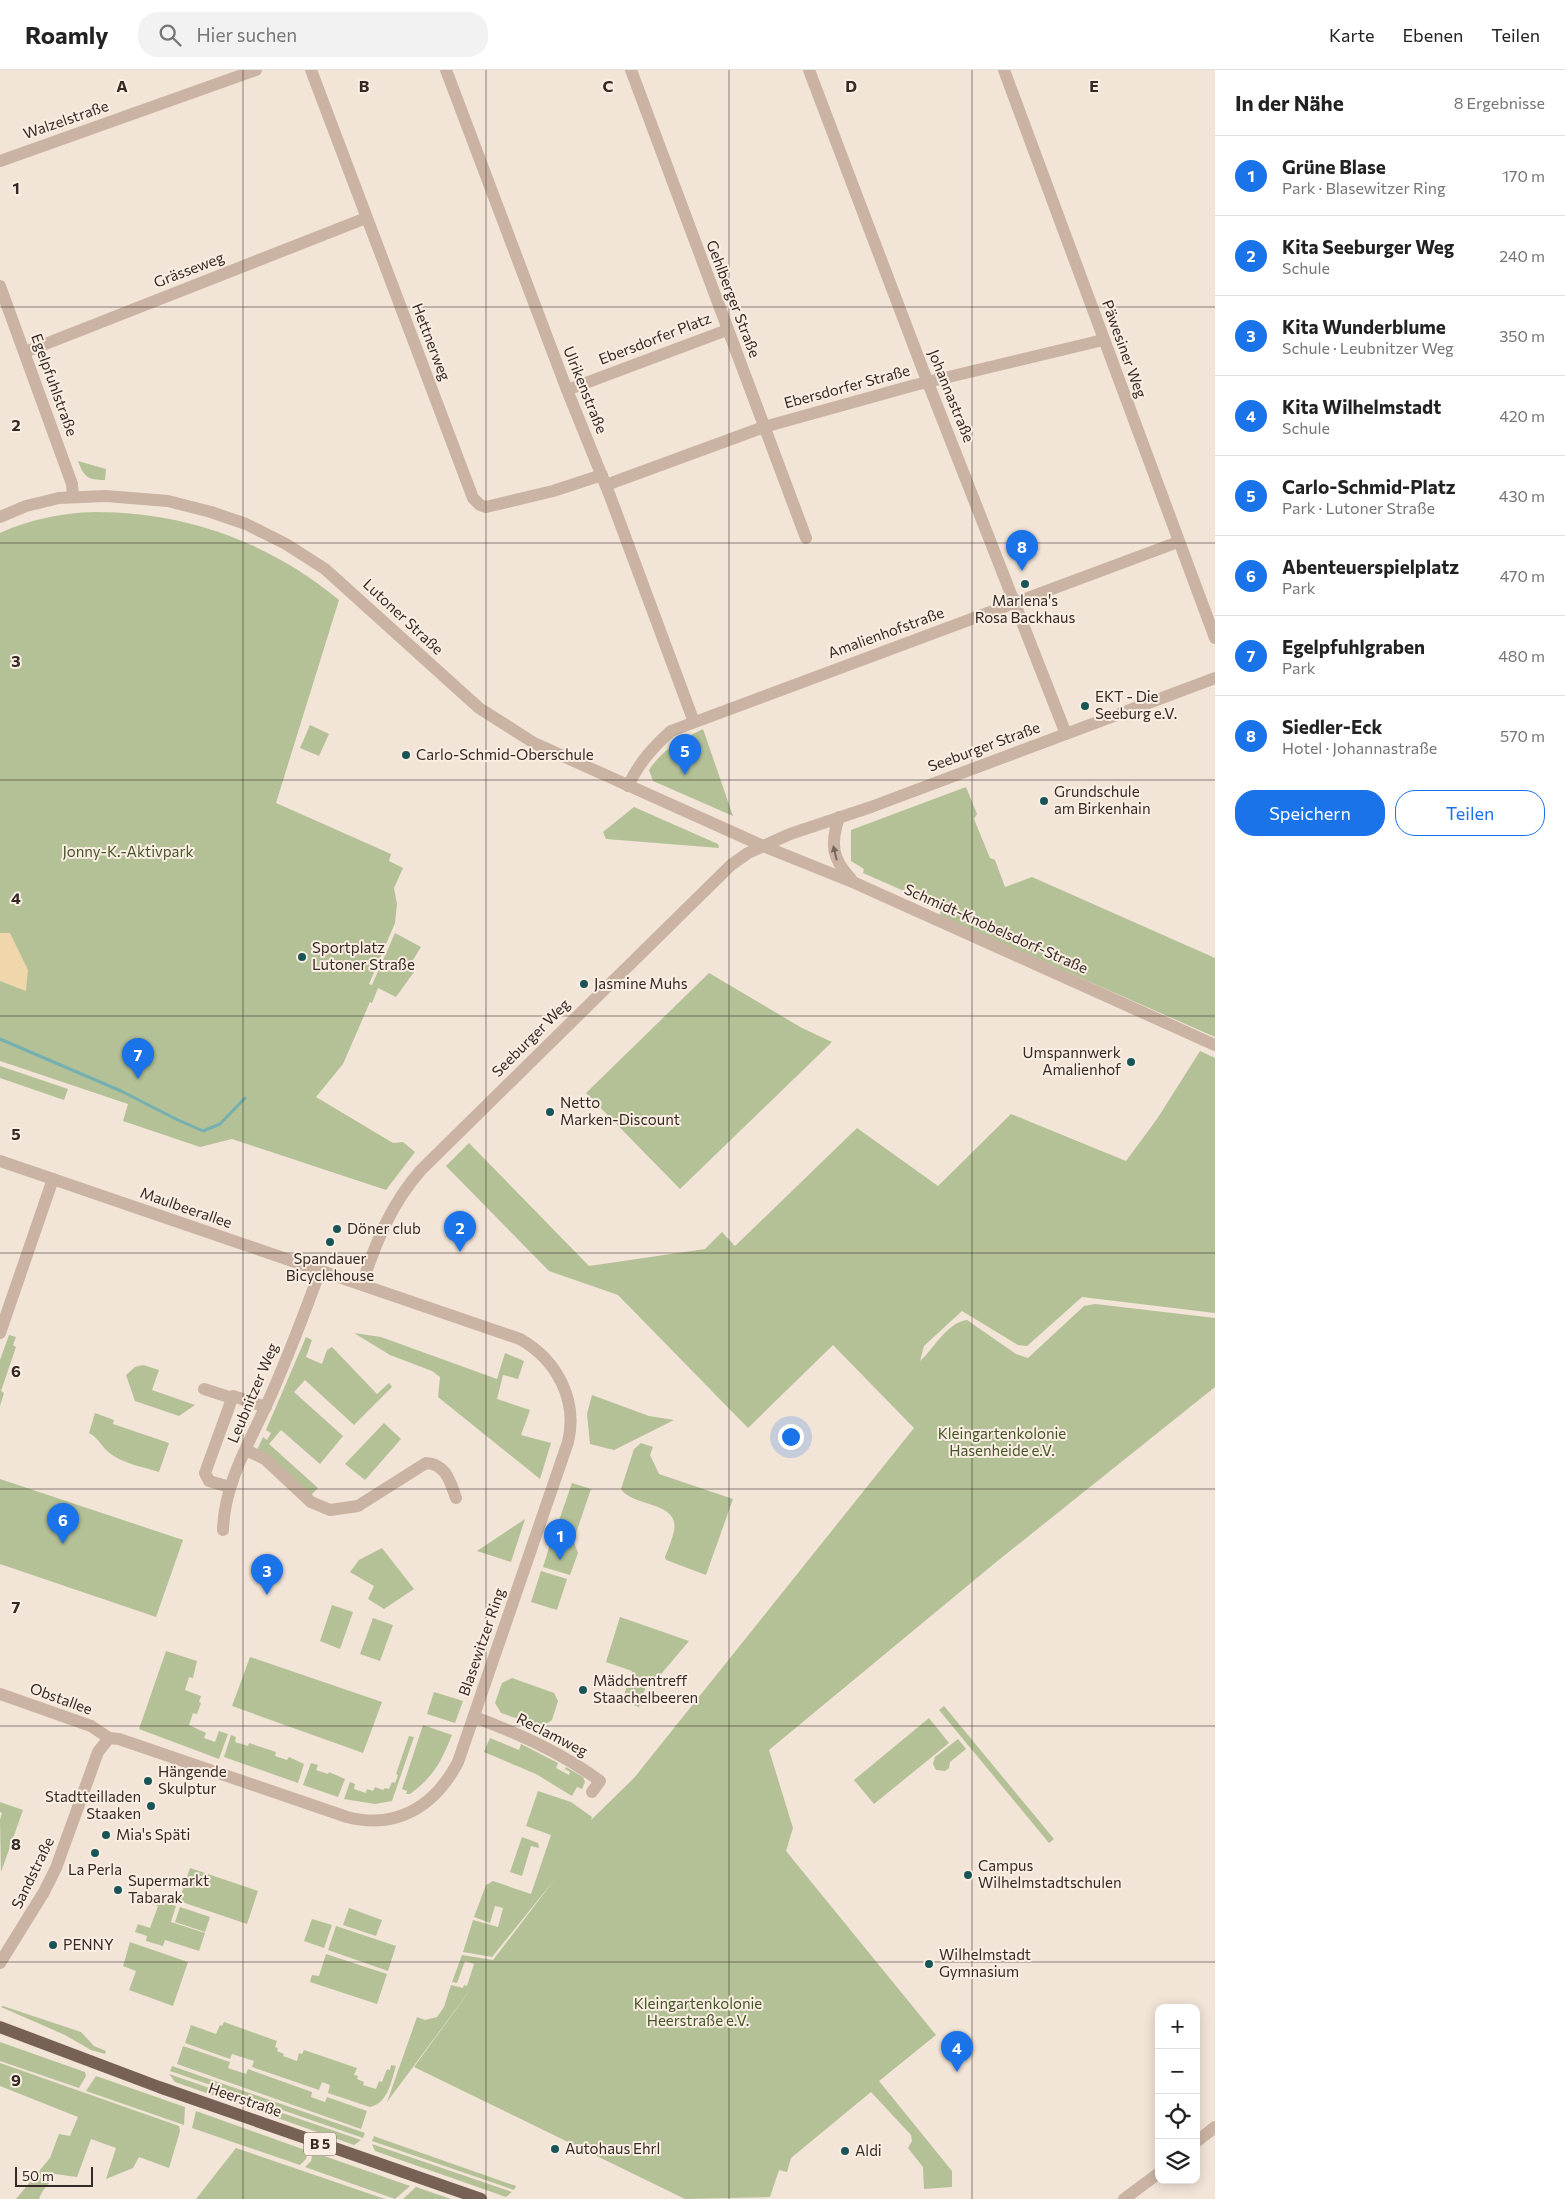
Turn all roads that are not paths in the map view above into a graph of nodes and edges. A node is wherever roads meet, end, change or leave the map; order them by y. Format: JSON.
{"nodes":[{"id":1,"x":256,"y":70,"type":"edge"},
{"id":2,"x":311,"y":70,"type":"edge"},
{"id":3,"x":446,"y":70,"type":"edge"},
{"id":4,"x":631,"y":70,"type":"edge"},
{"id":5,"x":809,"y":70,"type":"edge"},
{"id":6,"x":1004,"y":70,"type":"edge"},
{"id":7,"x":0,"y":161,"type":"edge"},
{"id":8,"x":366,"y":218,"type":"junction"},
{"id":9,"x":0,"y":286,"type":"edge"},
{"id":10,"x":727,"y":330,"type":"junction"},
{"id":11,"x":1103,"y":340,"type":"junction"},
{"id":12,"x":25,"y":352,"type":"junction"},
{"id":13,"x":929,"y":382,"type":"junction"},
{"id":14,"x":567,"y":390,"type":"junction"},
{"id":15,"x":764,"y":427,"type":"junction"},
{"id":16,"x":604,"y":480,"type":"junction"},
{"id":17,"x":73,"y":496,"type":"junction"},
{"id":18,"x":0,"y":517,"type":"edge"},
{"id":19,"x":806,"y":538,"type":"dead end"},
{"id":20,"x":1178,"y":542,"type":"junction"},
{"id":21,"x":1016,"y":603,"type":"junction"},
{"id":22,"x":1215,"y":638,"type":"edge"},
{"id":23,"x":1215,"y":678,"type":"edge"},
{"id":24,"x":694,"y":722,"type":"junction"},
{"id":25,"x":1066,"y":734,"type":"junction"},
{"id":26,"x":628,"y":786,"type":"junction"},
{"id":27,"x":839,"y":817,"type":"junction"},
{"id":28,"x":763,"y":846,"type":"junction"},
{"id":29,"x":854,"y":883,"type":"junction"},
{"id":30,"x":1215,"y":1045,"type":"edge"},
{"id":31,"x":0,"y":1161,"type":"edge"},
{"id":32,"x":53,"y":1179,"type":"junction"},
{"id":33,"x":320,"y":1271,"type":"junction"},
{"id":34,"x":362,"y":1284,"type":"junction"},
{"id":35,"x":0,"y":1333,"type":"edge"},
{"id":36,"x":204,"y":1389,"type":"dead end"},
{"id":37,"x":232,"y":1398,"type":"junction"},
{"id":38,"x":266,"y":1406,"type":"junction"},
{"id":39,"x":246,"y":1450,"type":"junction"},
{"id":40,"x":230,"y":1487,"type":"junction"},
{"id":41,"x":456,"y":1498,"type":"dead end"},
{"id":42,"x":223,"y":1530,"type":"dead end"},
{"id":43,"x":0,"y":1694,"type":"edge"},
{"id":44,"x":474,"y":1717,"type":"junction"},
{"id":45,"x":109,"y":1738,"type":"junction"},
{"id":46,"x":592,"y":1792,"type":"dead end"},
{"id":47,"x":0,"y":1964,"type":"edge"},
{"id":48,"x":0,"y":2027,"type":"edge"},
{"id":49,"x":1215,"y":2127,"type":"edge"},
{"id":50,"x":1200,"y":2139,"type":"edge"},
{"id":51,"x":1155,"y":2176,"type":"edge"},
{"id":52,"x":481,"y":2199,"type":"edge"},
{"id":53,"x":1124,"y":2199,"type":"edge"}],
"edges":[{"from":1,"to":7,"type":"street","name":"Walzelstraße"},
{"from":2,"to":8,"type":"street","name":"Hettnerweg"},
{"from":3,"to":14,"type":"street","name":"Ulrikenstraße"},
{"from":4,"to":10,"type":"street","name":"Gehlberger Straße"},
{"from":5,"to":13,"type":"street","name":"Johannastraße"},
{"from":6,"to":11,"type":"street","name":"Päwesiner Weg"},
{"from":8,"to":12,"type":"street","name":"Grässeweg"},
{"from":8,"to":16,"type":"street","name":"Hettnerweg"},
{"from":9,"to":12,"type":"street","name":"Egelpfuhlstraße"},
{"from":10,"to":14,"type":"street","name":"Ebersdorfer Platz"},
{"from":10,"to":15,"type":"street","name":"Gehlberger Straße"},
{"from":11,"to":13,"type":"street","name":"Ebersdorfer Straße"},
{"from":11,"to":20,"type":"street","name":"Päwesiner Weg"},
{"from":12,"to":17,"type":"street","name":"Egelpfuhlstraße"},
{"from":13,"to":15,"type":"street","name":"Ebersdorfer Straße"},
{"from":13,"to":21,"type":"street","name":"Johannastraße"},
{"from":14,"to":16,"type":"street","name":"Ulrikenstraße"},
{"from":15,"to":16,"type":"street","name":"Ebersdorfer Straße"},
{"from":15,"to":19,"type":"street","name":"Gehlberger Straße"},
{"from":16,"to":24,"type":"street","name":"Ulrikenstraße"},
{"from":17,"to":18,"type":"street","name":"Lutoner Straße"},
{"from":17,"to":26,"type":"street","name":"Lutoner Straße"},
{"from":20,"to":21,"type":"street","name":"Amalienhofstraße"},
{"from":20,"to":22,"type":"street","name":"Päwesiner Weg"},
{"from":21,"to":24,"type":"street","name":"Amalienhofstraße"},
{"from":21,"to":25,"type":"street","name":"Johannastraße"},
{"from":23,"to":25,"type":"street","name":"Seeburger Straße"},
{"from":24,"to":26,"type":"street","name":"Amalienhofstraße"},
{"from":25,"to":27,"type":"street","name":"Seeburger Straße"},
{"from":26,"to":28,"type":"street","name":"Lutoner Straße"},
{"from":27,"to":28,"type":"street","name":"Seeburger Straße"},
{"from":29,"to":27,"type":"street","one_way":true},
{"from":28,"to":29,"type":"street","name":"Schmidt-Knobelsdorf-Straße"},
{"from":28,"to":34,"type":"street","name":"Seeburger Weg"},
{"from":29,"to":30,"type":"street","name":"Schmidt-Knobelsdorf-Straße"},
{"from":31,"to":32,"type":"street","name":"Maulbeerallee"},
{"from":32,"to":33,"type":"street","name":"Maulbeerallee"},
{"from":32,"to":35,"type":"street"},
{"from":33,"to":34,"type":"street","name":"Maulbeerallee"},
{"from":33,"to":38,"type":"street","name":"Leubnitzer Weg"},
{"from":34,"to":44,"type":"street","name":"Blasewitzer Ring"},
{"from":36,"to":37,"type":"street"},
{"from":37,"to":38,"type":"street"},
{"from":37,"to":40,"type":"street"},
{"from":38,"to":39,"type":"street","name":"Leubnitzer Weg"},
{"from":39,"to":40,"type":"street","name":"Leubnitzer Weg"},
{"from":39,"to":41,"type":"street"},
{"from":40,"to":42,"type":"street","name":"Leubnitzer Weg"},
{"from":43,"to":45,"type":"street","name":"Obstallee"},
{"from":44,"to":45,"type":"street","name":"Blasewitzer Ring"},
{"from":44,"to":46,"type":"street","name":"Reclamweg"},
{"from":45,"to":47,"type":"street","name":"Sandstraße"},
{"from":48,"to":52,"type":"main road","name":"Heerstraße","number":"B 5"},
{"from":49,"to":50,"type":"street"},
{"from":51,"to":53,"type":"street"}]}
